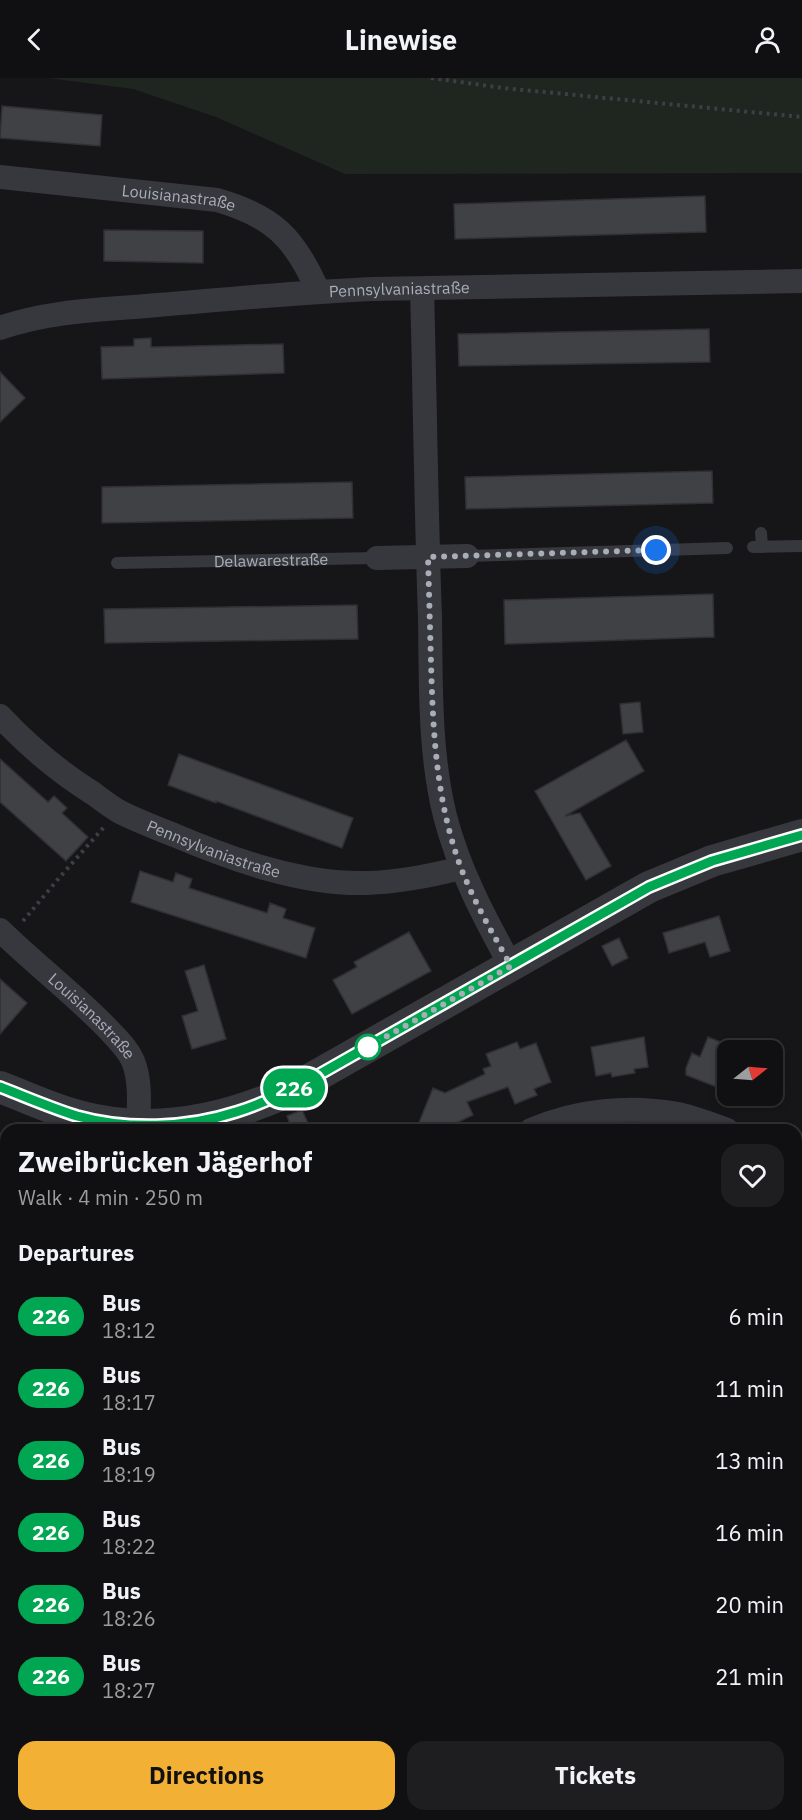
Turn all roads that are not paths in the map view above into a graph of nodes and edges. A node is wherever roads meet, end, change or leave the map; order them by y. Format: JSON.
{"nodes":[{"id":1,"x":0,"y":177,"type":"edge"},
{"id":2,"x":802,"y":281,"type":"edge"},
{"id":3,"x":422,"y":289,"type":"junction"},
{"id":4,"x":318,"y":291,"type":"junction"},
{"id":5,"x":0,"y":328,"type":"edge"},
{"id":6,"x":761,"y":532,"type":"dead end"},
{"id":7,"x":802,"y":546,"type":"edge"},
{"id":8,"x":727,"y":548,"type":"dead end"},
{"id":9,"x":466,"y":556,"type":"joint"},
{"id":10,"x":428,"y":557,"type":"junction"},
{"id":11,"x":377,"y":558,"type":"joint"},
{"id":12,"x":117,"y":563,"type":"dead end"},
{"id":13,"x":0,"y":716,"type":"edge"},
{"id":14,"x":802,"y":835,"type":"edge"},
{"id":15,"x":461,"y":868,"type":"junction"},
{"id":16,"x":4,"y":934,"type":"edge"},
{"id":17,"x":511,"y":966,"type":"junction"},
{"id":18,"x":0,"y":1087,"type":"edge"},
{"id":19,"x":239,"y":1121,"type":"edge"},
{"id":20,"x":124,"y":1124,"type":"edge"},
{"id":21,"x":138,"y":1124,"type":"edge"},
{"id":22,"x":155,"y":1124,"type":"edge"},
{"id":23,"x":544,"y":1124,"type":"edge"},
{"id":24,"x":710,"y":1124,"type":"edge"}],
"edges":[{"from":1,"to":4,"type":"street","name":"Louisianastraße"},
{"from":2,"to":3,"type":"street","name":"Pennsylvaniastraße"},
{"from":3,"to":4,"type":"street","name":"Pennsylvaniastraße"},
{"from":3,"to":10,"type":"street"},
{"from":4,"to":5,"type":"street","name":"Pennsylvaniastraße"},
{"from":6,"to":7,"type":"lane"},
{"from":8,"to":9,"type":"lane"},
{"from":9,"to":10,"type":"street","name":"Delawarestraße"},
{"from":10,"to":11,"type":"street","name":"Delawarestraße"},
{"from":10,"to":15,"type":"street"},
{"from":11,"to":12,"type":"lane","name":"Delawarestraße"},
{"from":13,"to":15,"type":"street","name":"Pennsylvaniastraße"},
{"from":14,"to":17,"type":"street"},
{"from":15,"to":17,"type":"street"},
{"from":16,"to":21,"type":"street","name":"Louisianastraße"},
{"from":17,"to":19,"type":"street"},
{"from":18,"to":20,"type":"street"},
{"from":19,"to":22,"type":"street"},
{"from":23,"to":24,"type":"street"}]}
